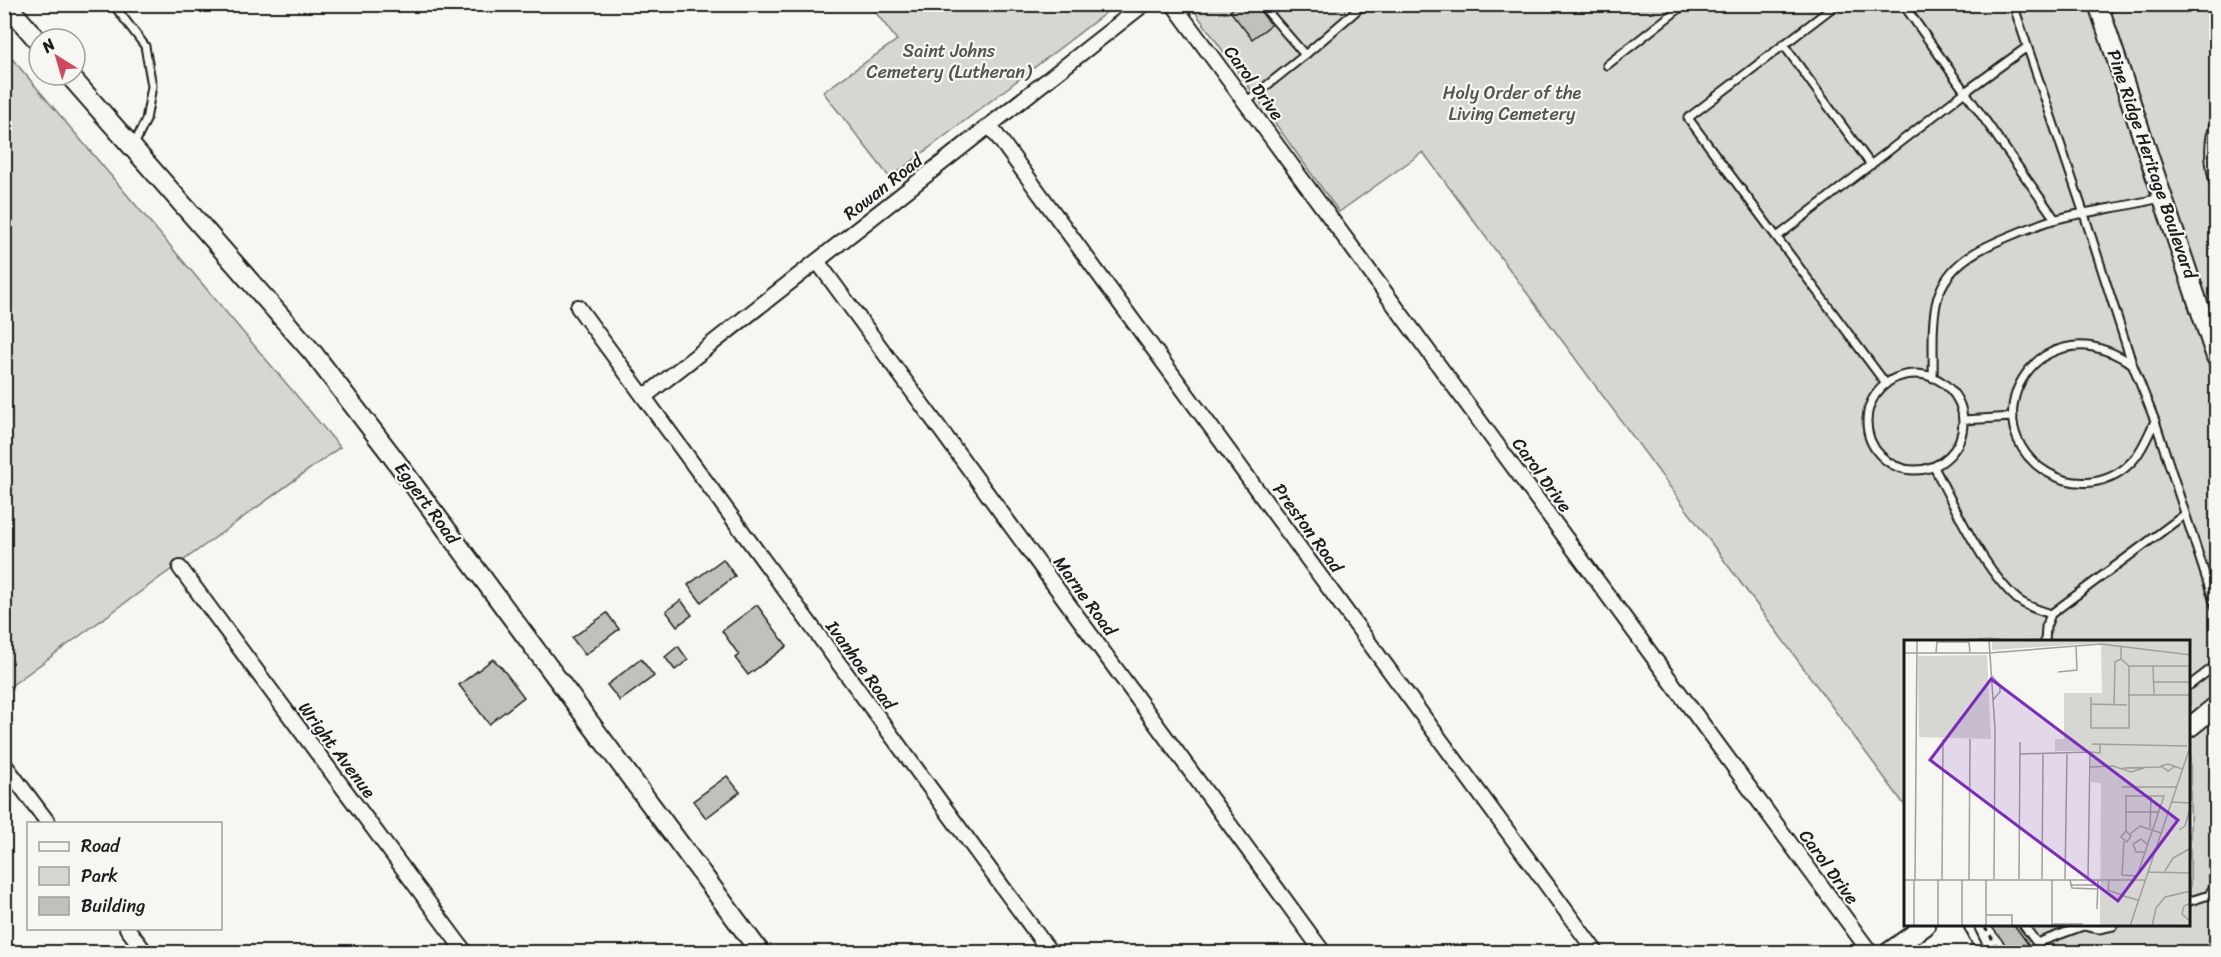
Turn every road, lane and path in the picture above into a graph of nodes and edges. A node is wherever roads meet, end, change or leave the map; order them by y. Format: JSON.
{"nodes":[{"id":1,"x":6,"y":4,"type":"edge"},
{"id":2,"x":113,"y":4,"type":"edge"},
{"id":3,"x":1144,"y":4,"type":"edge"},
{"id":4,"x":1173,"y":4,"type":"edge"},
{"id":5,"x":1261,"y":4,"type":"edge"},
{"id":6,"x":1364,"y":4,"type":"edge"},
{"id":7,"x":1685,"y":4,"type":"edge"},
{"id":8,"x":1837,"y":4,"type":"edge"},
{"id":9,"x":1903,"y":4,"type":"edge"},
{"id":10,"x":2013,"y":4,"type":"edge"},
{"id":11,"x":2098,"y":4,"type":"edge"},
{"id":12,"x":27,"y":28,"type":"edge"},
{"id":13,"x":1783,"y":44,"type":"junction"},
{"id":14,"x":2027,"y":46,"type":"junction"},
{"id":15,"x":1305,"y":55,"type":"junction"},
{"id":16,"x":1607,"y":65,"type":"dead end"},
{"id":17,"x":80,"y":87,"type":"edge"},
{"id":18,"x":1965,"y":92,"type":"junction"},
{"id":19,"x":1246,"y":102,"type":"junction"},
{"id":20,"x":2217,"y":120,"type":"edge"},
{"id":21,"x":990,"y":126,"type":"junction"},
{"id":22,"x":133,"y":147,"type":"junction"},
{"id":23,"x":1871,"y":165,"type":"junction"},
{"id":24,"x":2217,"y":189,"type":"edge"},
{"id":25,"x":2163,"y":197,"type":"junction"},
{"id":26,"x":2084,"y":214,"type":"junction"},
{"id":27,"x":2055,"y":219,"type":"junction"},
{"id":28,"x":1777,"y":237,"type":"junction"},
{"id":29,"x":817,"y":261,"type":"junction"},
{"id":30,"x":578,"y":307,"type":"dead end"},
{"id":31,"x":2217,"y":357,"type":"edge"},
{"id":32,"x":2132,"y":363,"type":"junction"},
{"id":33,"x":1933,"y":378,"type":"junction"},
{"id":34,"x":1886,"y":384,"type":"junction"},
{"id":35,"x":644,"y":397,"type":"junction"},
{"id":36,"x":2013,"y":417,"type":"junction"},
{"id":37,"x":1963,"y":420,"type":"junction"},
{"id":38,"x":2155,"y":422,"type":"junction"},
{"id":39,"x":1934,"y":467,"type":"junction"},
{"id":40,"x":2184,"y":515,"type":"junction"},
{"id":41,"x":180,"y":568,"type":"dead end"},
{"id":42,"x":2217,"y":608,"type":"edge"},
{"id":43,"x":2050,"y":614,"type":"junction"},
{"id":44,"x":2045,"y":640,"type":"edge"},
{"id":45,"x":2217,"y":665,"type":"edge"},
{"id":46,"x":2191,"y":684,"type":"edge"},
{"id":47,"x":2217,"y":706,"type":"edge"},
{"id":48,"x":2191,"y":726,"type":"edge"},
{"id":49,"x":4,"y":764,"type":"edge"},
{"id":50,"x":48,"y":822,"type":"edge"},
{"id":51,"x":2217,"y":882,"type":"edge"},
{"id":52,"x":2213,"y":897,"type":"edge"},
{"id":53,"x":2191,"y":901,"type":"edge"},
{"id":54,"x":1924,"y":927,"type":"edge"},
{"id":55,"x":1968,"y":927,"type":"edge"},
{"id":56,"x":1984,"y":927,"type":"edge"},
{"id":57,"x":2025,"y":927,"type":"edge"},
{"id":58,"x":2080,"y":927,"type":"edge"},
{"id":59,"x":2088,"y":927,"type":"edge"},
{"id":60,"x":2108,"y":927,"type":"edge"},
{"id":61,"x":128,"y":930,"type":"edge"},
{"id":62,"x":145,"y":952,"type":"edge"},
{"id":63,"x":465,"y":952,"type":"edge"},
{"id":64,"x":759,"y":952,"type":"edge"},
{"id":65,"x":1050,"y":952,"type":"edge"},
{"id":66,"x":1323,"y":952,"type":"edge"},
{"id":67,"x":1596,"y":952,"type":"edge"},
{"id":68,"x":1870,"y":952,"type":"edge"},
{"id":69,"x":1889,"y":952,"type":"edge"},
{"id":70,"x":1980,"y":952,"type":"edge"},
{"id":71,"x":1998,"y":952,"type":"edge"}],
"edges":[{"from":1,"to":12,"type":"street"},
{"from":2,"to":22,"type":"lane"},
{"from":3,"to":21,"type":"street","name":"Rowan Road"},
{"from":4,"to":19,"type":"street","name":"Carol Drive"},
{"from":5,"to":15,"type":"lane"},
{"from":6,"to":15,"type":"lane"},
{"from":7,"to":16,"type":"lane"},
{"from":8,"to":13,"type":"lane"},
{"from":9,"to":18,"type":"lane"},
{"from":10,"to":14,"type":"lane"},
{"from":11,"to":25,"type":"street","name":"Pine Ridge Heritage Boulevard"},
{"from":13,"to":23,"type":"lane"},
{"from":13,"to":28,"type":"lane"},
{"from":14,"to":18,"type":"lane"},
{"from":14,"to":26,"type":"lane"},
{"from":15,"to":19,"type":"lane"},
{"from":17,"to":22,"type":"street","name":"Eggert Road"},
{"from":18,"to":23,"type":"lane"},
{"from":18,"to":27,"type":"lane"},
{"from":19,"to":68,"type":"street","name":"Carol Drive"},
{"from":20,"to":24,"type":"lane"},
{"from":21,"to":29,"type":"street","name":"Rowan Road"},
{"from":21,"to":67,"type":"street","name":"Preston Road"},
{"from":22,"to":64,"type":"street","name":"Eggert Road"},
{"from":23,"to":28,"type":"lane"},
{"from":25,"to":26,"type":"lane"},
{"from":25,"to":31,"type":"street","name":"Pine Ridge Heritage Boulevard"},
{"from":26,"to":27,"type":"lane"},
{"from":26,"to":32,"type":"lane"},
{"from":27,"to":33,"type":"lane"},
{"from":28,"to":34,"type":"lane"},
{"from":29,"to":35,"type":"street","name":"Rowan Road"},
{"from":29,"to":66,"type":"street","name":"Marne Road"},
{"from":30,"to":35,"type":"street","name":"Ivanhoe Road"},
{"from":32,"to":36,"type":"lane"},
{"from":32,"to":38,"type":"lane"},
{"from":33,"to":34,"type":"lane"},
{"from":33,"to":37,"type":"lane"},
{"from":34,"to":39,"type":"lane"},
{"from":35,"to":65,"type":"street","name":"Ivanhoe Road"},
{"from":36,"to":37,"type":"lane"},
{"from":36,"to":38,"type":"lane"},
{"from":37,"to":39,"type":"lane"},
{"from":38,"to":40,"type":"lane"},
{"from":39,"to":43,"type":"lane"},
{"from":40,"to":42,"type":"lane"},
{"from":40,"to":43,"type":"lane"},
{"from":41,"to":63,"type":"street","name":"Wright Avenue"},
{"from":43,"to":44,"type":"lane"},
{"from":45,"to":46,"type":"lane"},
{"from":47,"to":48,"type":"street"},
{"from":49,"to":50,"type":"street"},
{"from":51,"to":52,"type":"lane"},
{"from":52,"to":53,"type":"lane"},
{"from":54,"to":69,"type":"street"},
{"from":55,"to":70,"type":"lane"},
{"from":56,"to":71,"type":"path"},
{"from":57,"to":58,"type":"lane"},
{"from":59,"to":60,"type":"lane"},
{"from":61,"to":62,"type":"street"}]}
